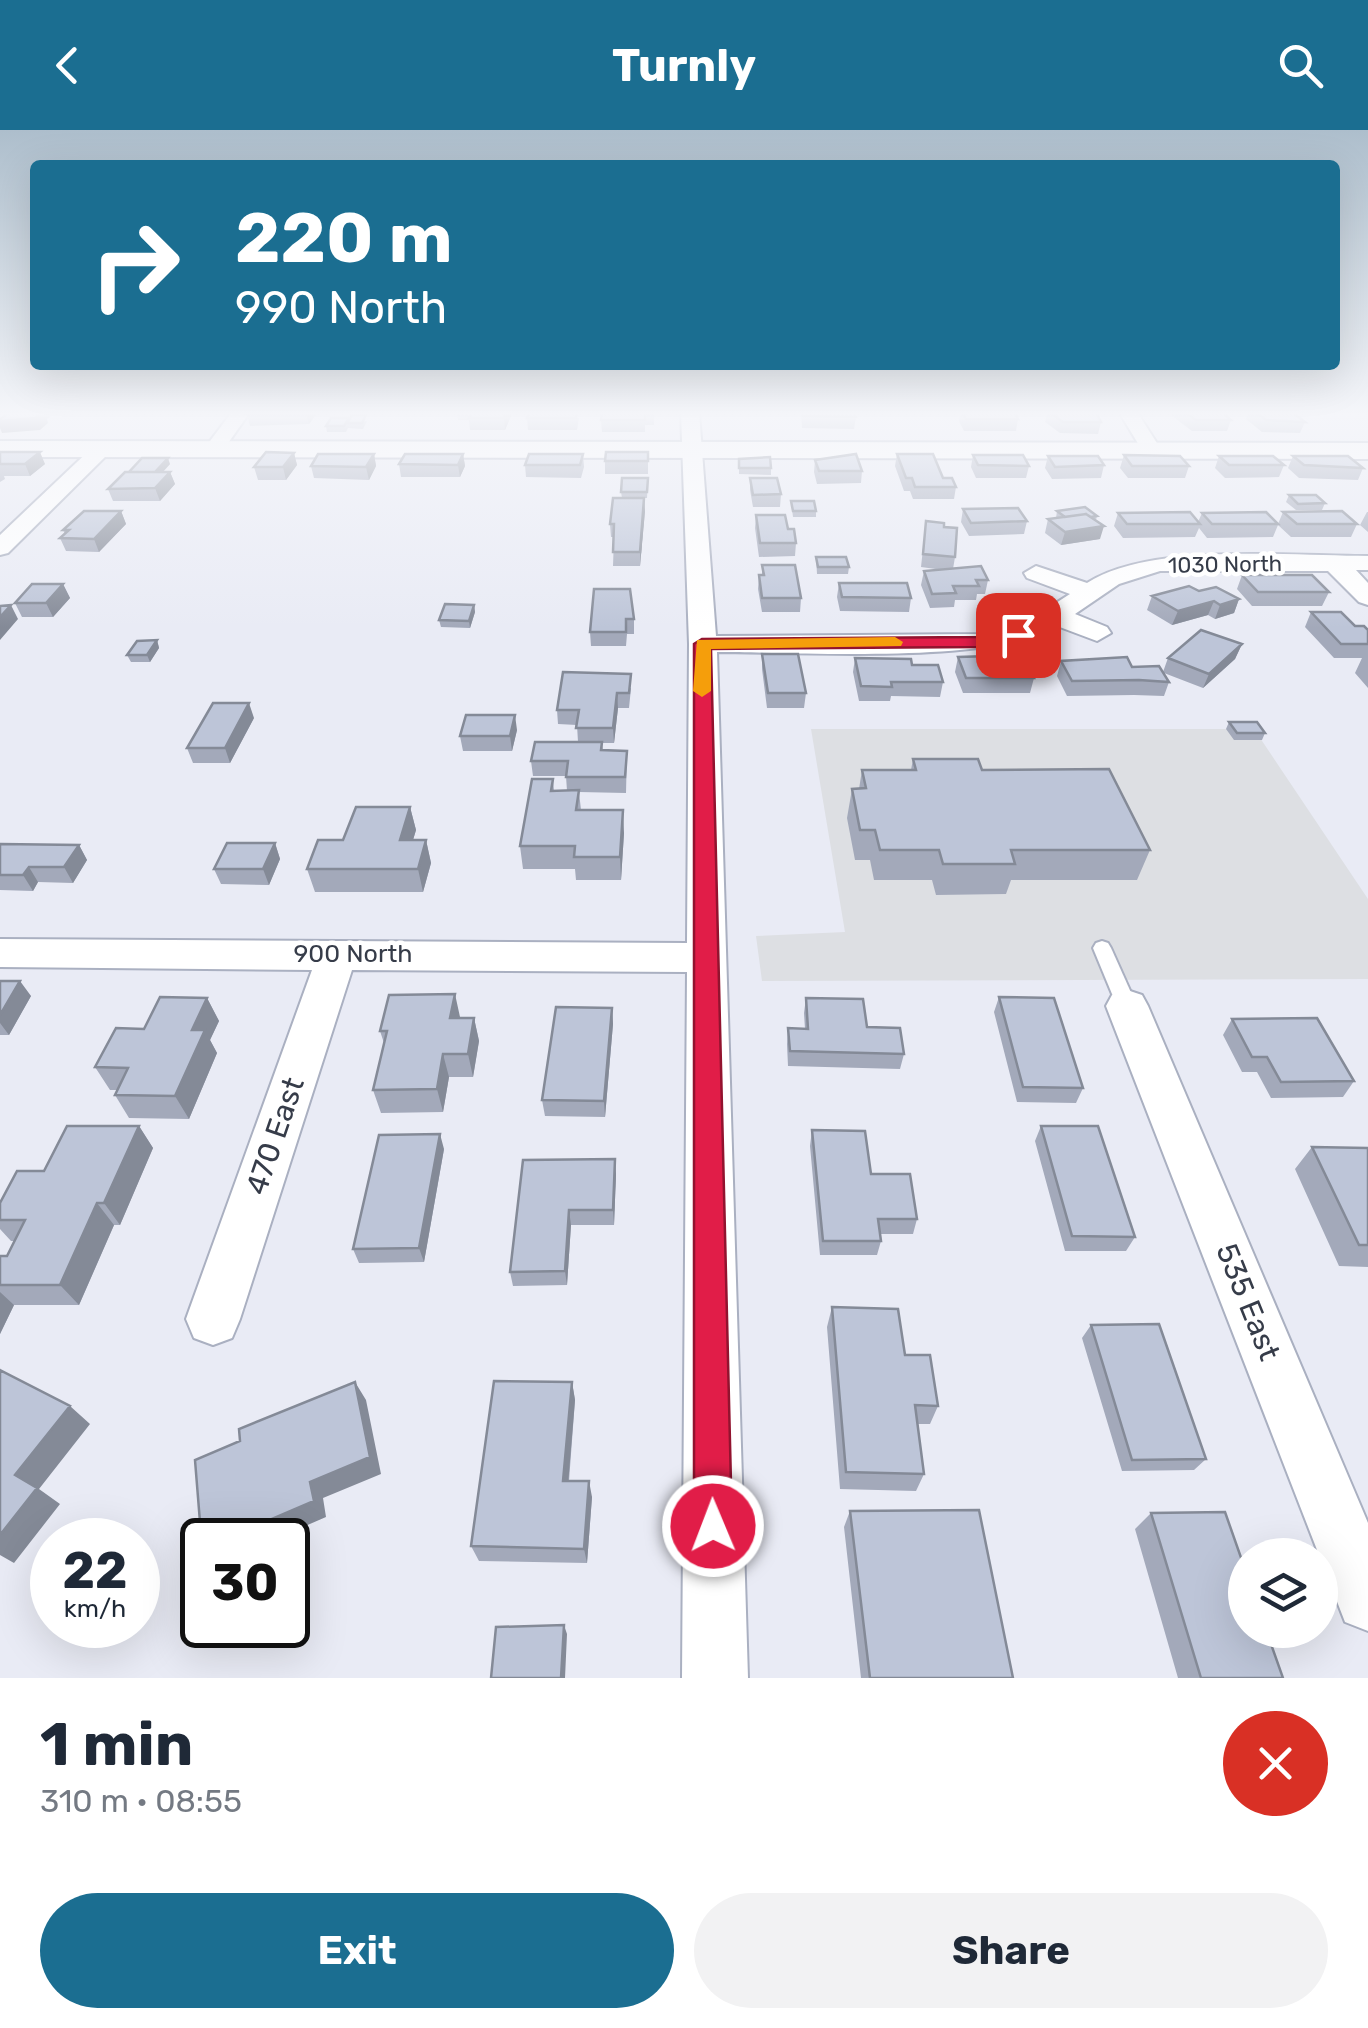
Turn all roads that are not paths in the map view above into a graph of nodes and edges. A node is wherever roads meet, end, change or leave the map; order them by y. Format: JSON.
{"nodes":[{"id":1,"x":66,"y":484,"type":"edge"},
{"id":2,"x":692,"y":484,"type":"edge"},
{"id":3,"x":0,"y":548,"type":"edge"},
{"id":4,"x":1334,"y":563,"type":"junction"},
{"id":5,"x":1368,"y":563,"type":"edge"},
{"id":6,"x":1036,"y":573,"type":"dead end"},
{"id":7,"x":1089,"y":592,"type":"junction"},
{"id":8,"x":1368,"y":596,"type":"edge"},
{"id":9,"x":1057,"y":616,"type":"junction"},
{"id":10,"x":1097,"y":632,"type":"dead end"},
{"id":11,"x":702,"y":644,"type":"junction"},
{"id":12,"x":1102,"y":948,"type":"dead end"},
{"id":13,"x":338,"y":952,"type":"junction"},
{"id":14,"x":0,"y":954,"type":"edge"},
{"id":15,"x":706,"y":958,"type":"junction"},
{"id":16,"x":1127,"y":1006,"type":"joint"},
{"id":17,"x":213,"y":1319,"type":"dead end"},
{"id":18,"x":1368,"y":1599,"type":"edge"},
{"id":19,"x":715,"y":1678,"type":"edge"}],
"edges":[{"from":1,"to":3,"type":"street"},
{"from":2,"to":11,"type":"street"},
{"from":4,"to":5,"type":"street","name":"1030 North"},
{"from":4,"to":7,"type":"street","name":"1030 North"},
{"from":4,"to":8,"type":"street"},
{"from":6,"to":7,"type":"street"},
{"from":7,"to":9,"type":"street","name":"1030 North"},
{"from":9,"to":10,"type":"street"},
{"from":9,"to":11,"type":"street","name":"1030 North"},
{"from":11,"to":15,"type":"street"},
{"from":12,"to":16,"type":"lane"},
{"from":13,"to":14,"type":"street","name":"900 North"},
{"from":13,"to":15,"type":"street","name":"900 North"},
{"from":13,"to":17,"type":"street","name":"470 East"},
{"from":15,"to":19,"type":"street"},
{"from":16,"to":18,"type":"street","name":"535 East"}]}
